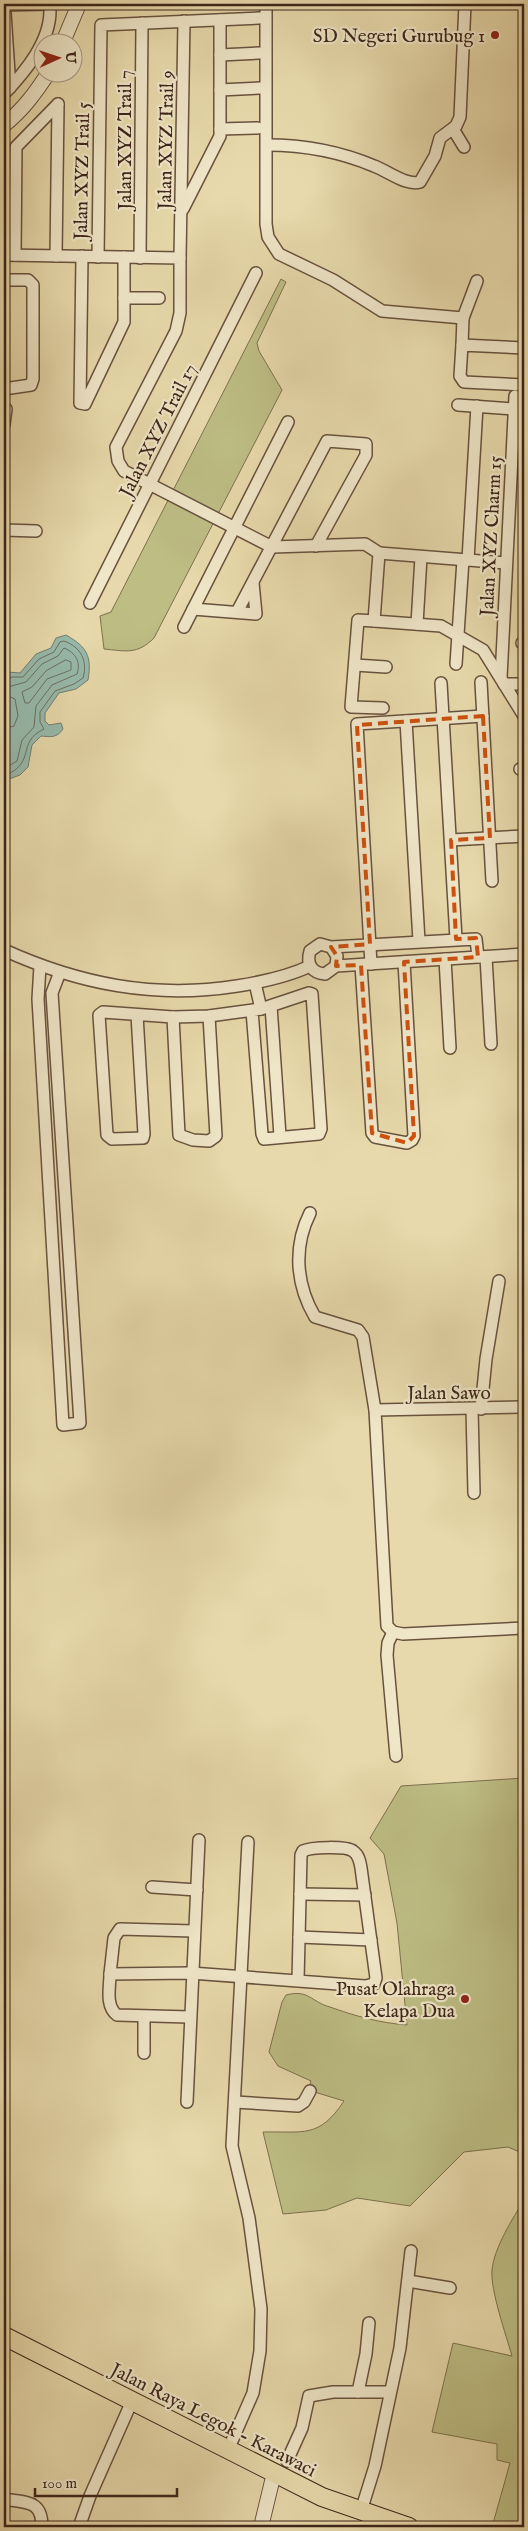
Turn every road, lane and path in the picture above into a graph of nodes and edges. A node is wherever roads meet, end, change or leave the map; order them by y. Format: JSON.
{"nodes":[{"id":1,"x":79,"y":4,"type":"edge"},
{"id":2,"x":266,"y":4,"type":"edge"},
{"id":3,"x":465,"y":4,"type":"edge"},
{"id":4,"x":49,"y":7,"type":"edge"},
{"id":5,"x":4,"y":9,"type":"edge"},
{"id":6,"x":259,"y":18,"type":"dead end"},
{"id":7,"x":220,"y":20,"type":"junction"},
{"id":8,"x":184,"y":21,"type":"junction"},
{"id":9,"x":142,"y":24,"type":"junction"},
{"id":10,"x":67,"y":32,"type":"edge"},
{"id":11,"x":259,"y":53,"type":"dead end"},
{"id":12,"x":220,"y":55,"type":"junction"},
{"id":13,"x":42,"y":82,"type":"edge"},
{"id":14,"x":260,"y":88,"type":"dead end"},
{"id":15,"x":220,"y":90,"type":"junction"},
{"id":16,"x":7,"y":91,"type":"edge"},
{"id":17,"x":4,"y":125,"type":"edge"},
{"id":18,"x":258,"y":128,"type":"dead end"},
{"id":19,"x":220,"y":129,"type":"junction"},
{"id":20,"x":453,"y":129,"type":"junction"},
{"id":21,"x":267,"y":146,"type":"junction"},
{"id":22,"x":464,"y":147,"type":"dead end"},
{"id":23,"x":181,"y":212,"type":"junction"},
{"id":24,"x":9,"y":255,"type":"edge"},
{"id":25,"x":56,"y":256,"type":"junction"},
{"id":26,"x":82,"y":256,"type":"junction"},
{"id":27,"x":98,"y":257,"type":"junction"},
{"id":28,"x":124,"y":257,"type":"junction"},
{"id":29,"x":140,"y":258,"type":"junction"},
{"id":30,"x":180,"y":258,"type":"junction"},
{"id":31,"x":256,"y":273,"type":"dead end"},
{"id":32,"x":4,"y":280,"type":"edge"},
{"id":33,"x":477,"y":281,"type":"dead end"},
{"id":34,"x":124,"y":298,"type":"junction"},
{"id":35,"x":159,"y":298,"type":"dead end"},
{"id":36,"x":463,"y":318,"type":"junction"},
{"id":37,"x":462,"y":345,"type":"junction"},
{"id":38,"x":524,"y":348,"type":"edge"},
{"id":39,"x":524,"y":385,"type":"edge"},
{"id":40,"x":4,"y":389,"type":"edge"},
{"id":41,"x":515,"y":396,"type":"dead end"},
{"id":42,"x":458,"y":405,"type":"dead end"},
{"id":43,"x":477,"y":406,"type":"junction"},
{"id":44,"x":6,"y":409,"type":"dead end"},
{"id":45,"x":514,"y":409,"type":"junction"},
{"id":46,"x":288,"y":422,"type":"dead end"},
{"id":47,"x":4,"y":424,"type":"edge"},
{"id":48,"x":149,"y":484,"type":"junction"},
{"id":49,"x":234,"y":528,"type":"junction"},
{"id":50,"x":4,"y":530,"type":"edge"},
{"id":51,"x":36,"y":531,"type":"dead end"},
{"id":52,"x":316,"y":546,"type":"junction"},
{"id":53,"x":272,"y":547,"type":"junction"},
{"id":54,"x":379,"y":553,"type":"junction"},
{"id":55,"x":421,"y":557,"type":"junction"},
{"id":56,"x":465,"y":560,"type":"junction"},
{"id":57,"x":506,"y":563,"type":"junction"},
{"id":58,"x":253,"y":582,"type":"junction"},
{"id":59,"x":90,"y":603,"type":"dead end"},
{"id":60,"x":193,"y":608,"type":"junction"},
{"id":61,"x":237,"y":612,"type":"junction"},
{"id":62,"x":374,"y":621,"type":"junction"},
{"id":63,"x":417,"y":624,"type":"junction"},
{"id":64,"x":184,"y":627,"type":"dead end"},
{"id":65,"x":458,"y":635,"type":"junction"},
{"id":66,"x":456,"y":664,"type":"dead end"},
{"id":67,"x":355,"y":665,"type":"junction"},
{"id":68,"x":386,"y":667,"type":"dead end"},
{"id":69,"x":502,"y":681,"type":"junction"},
{"id":70,"x":481,"y":682,"type":"dead end"},
{"id":71,"x":442,"y":684,"type":"dead end"},
{"id":72,"x":524,"y":684,"type":"edge"},
{"id":73,"x":383,"y":708,"type":"dead end"},
{"id":74,"x":483,"y":716,"type":"junction"},
{"id":75,"x":524,"y":716,"type":"edge"},
{"id":76,"x":444,"y":718,"type":"junction"},
{"id":77,"x":406,"y":721,"type":"junction"},
{"id":78,"x":524,"y":836,"type":"edge"},
{"id":79,"x":490,"y":838,"type":"junction"},
{"id":80,"x":451,"y":840,"type":"junction"},
{"id":81,"x":492,"y":881,"type":"dead end"},
{"id":82,"x":456,"y":939,"type":"junction"},
{"id":83,"x":418,"y":941,"type":"junction"},
{"id":84,"x":370,"y":944,"type":"junction"},
{"id":85,"x":331,"y":947,"type":"junction"},
{"id":86,"x":4,"y":950,"type":"edge"},
{"id":87,"x":524,"y":954,"type":"edge"},
{"id":88,"x":482,"y":957,"type":"junction"},
{"id":89,"x":445,"y":959,"type":"junction"},
{"id":90,"x":404,"y":962,"type":"junction"},
{"id":91,"x":366,"y":964,"type":"junction"},
{"id":92,"x":40,"y":966,"type":"junction"},
{"id":93,"x":310,"y":966,"type":"junction"},
{"id":94,"x":336,"y":966,"type":"junction"},
{"id":95,"x":60,"y":972,"type":"junction"},
{"id":96,"x":256,"y":983,"type":"junction"},
{"id":97,"x":52,"y":998,"type":"junction"},
{"id":98,"x":38,"y":999,"type":"junction"},
{"id":99,"x":261,"y":1009,"type":"junction"},
{"id":100,"x":137,"y":1015,"type":"junction"},
{"id":101,"x":209,"y":1016,"type":"junction"},
{"id":102,"x":173,"y":1017,"type":"junction"},
{"id":103,"x":491,"y":1044,"type":"dead end"},
{"id":104,"x":450,"y":1048,"type":"dead end"},
{"id":105,"x":280,"y":1136,"type":"junction"},
{"id":106,"x":310,"y":1213,"type":"dead end"},
{"id":107,"x":499,"y":1281,"type":"dead end"},
{"id":108,"x":524,"y":1407,"type":"edge"},
{"id":109,"x":477,"y":1409,"type":"junction"},
{"id":110,"x":375,"y":1410,"type":"junction"},
{"id":111,"x":474,"y":1493,"type":"dead end"},
{"id":112,"x":524,"y":1628,"type":"edge"},
{"id":113,"x":393,"y":1632,"type":"junction"},
{"id":114,"x":396,"y":1756,"type":"dead end"},
{"id":115,"x":199,"y":1840,"type":"dead end"},
{"id":116,"x":248,"y":1842,"type":"dead end"},
{"id":117,"x":152,"y":1888,"type":"dead end"},
{"id":118,"x":197,"y":1890,"type":"junction"},
{"id":119,"x":300,"y":1894,"type":"junction"},
{"id":120,"x":365,"y":1895,"type":"junction"},
{"id":121,"x":194,"y":1931,"type":"junction"},
{"id":122,"x":299,"y":1937,"type":"junction"},
{"id":123,"x":371,"y":1940,"type":"junction"},
{"id":124,"x":110,"y":1974,"type":"junction"},
{"id":125,"x":192,"y":1974,"type":"junction"},
{"id":126,"x":240,"y":1976,"type":"junction"},
{"id":127,"x":298,"y":1980,"type":"junction"},
{"id":128,"x":144,"y":2017,"type":"junction"},
{"id":129,"x":190,"y":2017,"type":"junction"},
{"id":130,"x":144,"y":2053,"type":"dead end"},
{"id":131,"x":310,"y":2090,"type":"dead end"},
{"id":132,"x":187,"y":2102,"type":"dead end"},
{"id":133,"x":235,"y":2102,"type":"junction"},
{"id":134,"x":411,"y":2251,"type":"dead end"},
{"id":135,"x":408,"y":2281,"type":"junction"},
{"id":136,"x":450,"y":2288,"type":"dead end"},
{"id":137,"x":368,"y":2322,"type":"dead end"},
{"id":138,"x":4,"y":2336,"type":"edge"},
{"id":139,"x":358,"y":2392,"type":"junction"},
{"id":140,"x":390,"y":2392,"type":"junction"},
{"id":141,"x":132,"y":2401,"type":"junction"},
{"id":142,"x":228,"y":2450,"type":"junction"},
{"id":143,"x":287,"y":2461,"type":"dead end"},
{"id":144,"x":274,"y":2473,"type":"junction"},
{"id":145,"x":4,"y":2499,"type":"edge"},
{"id":146,"x":366,"y":2517,"type":"edge"},
{"id":147,"x":42,"y":2527,"type":"edge"},
{"id":148,"x":79,"y":2527,"type":"edge"},
{"id":149,"x":261,"y":2527,"type":"edge"},
{"id":150,"x":409,"y":2527,"type":"edge"}],
"edges":[{"from":1,"to":10,"type":"street"},
{"from":2,"to":21,"type":"street"},
{"from":3,"to":20,"type":"street"},
{"from":4,"to":5,"type":"street"},
{"from":4,"to":16,"type":"street"},
{"from":5,"to":16,"type":"street"},
{"from":6,"to":7,"type":"street"},
{"from":7,"to":8,"type":"street"},
{"from":7,"to":12,"type":"street"},
{"from":8,"to":9,"type":"street"},
{"from":8,"to":23,"type":"street","name":"Jalan XYZ Trail 9"},
{"from":9,"to":27,"type":"street","name":"Jalan XYZ Trail 5"},
{"from":9,"to":29,"type":"street","name":"Jalan XYZ Trail 7"},
{"from":11,"to":12,"type":"street"},
{"from":12,"to":15,"type":"street"},
{"from":13,"to":17,"type":"street"},
{"from":14,"to":15,"type":"street"},
{"from":15,"to":19,"type":"street"},
{"from":18,"to":19,"type":"street"},
{"from":19,"to":23,"type":"street"},
{"from":20,"to":21,"type":"street"},
{"from":20,"to":22,"type":"street"},
{"from":21,"to":36,"type":"street"},
{"from":23,"to":30,"type":"street","name":"Jalan XYZ Trail 9"},
{"from":24,"to":25,"type":"street"},
{"from":24,"to":25,"type":"street"},
{"from":25,"to":26,"type":"street"},
{"from":26,"to":27,"type":"street"},
{"from":26,"to":34,"type":"street"},
{"from":27,"to":28,"type":"street"},
{"from":28,"to":29,"type":"street"},
{"from":28,"to":34,"type":"street"},
{"from":29,"to":30,"type":"street"},
{"from":30,"to":48,"type":"street","name":"Jalan XYZ Trail 9"},
{"from":31,"to":48,"type":"street","name":"Jalan XYZ Trail 17"},
{"from":32,"to":40,"type":"street"},
{"from":33,"to":36,"type":"street"},
{"from":34,"to":35,"type":"street"},
{"from":36,"to":37,"type":"street"},
{"from":37,"to":38,"type":"street"},
{"from":37,"to":39,"type":"street"},
{"from":41,"to":45,"type":"street","name":"Jalan XYZ Charm 15"},
{"from":42,"to":43,"type":"street"},
{"from":43,"to":45,"type":"street"},
{"from":43,"to":56,"type":"street"},
{"from":44,"to":47,"type":"street"},
{"from":45,"to":57,"type":"street","name":"Jalan XYZ Charm 15"},
{"from":46,"to":49,"type":"street"},
{"from":48,"to":49,"type":"street","name":"Jalan XYZ Trail 9"},
{"from":48,"to":59,"type":"street","name":"Jalan XYZ Trail 17"},
{"from":49,"to":53,"type":"street","name":"Jalan XYZ Trail 9"},
{"from":49,"to":60,"type":"street"},
{"from":50,"to":51,"type":"street"},
{"from":52,"to":53,"type":"street"},
{"from":52,"to":53,"type":"street"},
{"from":52,"to":54,"type":"street"},
{"from":53,"to":58,"type":"street"},
{"from":54,"to":55,"type":"street"},
{"from":54,"to":62,"type":"street"},
{"from":55,"to":56,"type":"street"},
{"from":55,"to":63,"type":"street"},
{"from":56,"to":57,"type":"street"},
{"from":56,"to":65,"type":"street"},
{"from":57,"to":69,"type":"street","name":"Jalan XYZ Charm 15"},
{"from":58,"to":61,"type":"street"},
{"from":58,"to":61,"type":"street"},
{"from":60,"to":61,"type":"street"},
{"from":60,"to":64,"type":"street"},
{"from":62,"to":63,"type":"street"},
{"from":62,"to":67,"type":"street"},
{"from":63,"to":65,"type":"street"},
{"from":65,"to":66,"type":"street"},
{"from":65,"to":69,"type":"street"},
{"from":67,"to":68,"type":"street"},
{"from":67,"to":73,"type":"street"},
{"from":69,"to":72,"type":"street"},
{"from":69,"to":75,"type":"street"},
{"from":70,"to":74,"type":"street"},
{"from":71,"to":76,"type":"street"},
{"from":74,"to":76,"type":"street"},
{"from":74,"to":79,"type":"street"},
{"from":76,"to":77,"type":"street"},
{"from":76,"to":80,"type":"street"},
{"from":77,"to":83,"type":"street"},
{"from":77,"to":84,"type":"street"},
{"from":78,"to":79,"type":"street"},
{"from":79,"to":80,"type":"street"},
{"from":79,"to":81,"type":"street"},
{"from":80,"to":82,"type":"street"},
{"from":82,"to":83,"type":"street"},
{"from":82,"to":88,"type":"street"},
{"from":83,"to":84,"type":"street"},
{"from":84,"to":85,"type":"street"},
{"from":84,"to":91,"type":"street"},
{"from":85,"to":93,"type":"street"},
{"from":85,"to":94,"type":"street"},
{"from":86,"to":92,"type":"street"},
{"from":87,"to":88,"type":"street"},
{"from":88,"to":89,"type":"street"},
{"from":88,"to":103,"type":"street"},
{"from":89,"to":90,"type":"street"},
{"from":89,"to":104,"type":"street"},
{"from":90,"to":91,"type":"street"},
{"from":90,"to":91,"type":"street"},
{"from":91,"to":94,"type":"street"},
{"from":92,"to":95,"type":"street"},
{"from":92,"to":98,"type":"street"},
{"from":93,"to":94,"type":"street"},
{"from":93,"to":96,"type":"street"},
{"from":95,"to":96,"type":"street"},
{"from":95,"to":97,"type":"street"},
{"from":96,"to":99,"type":"street"},
{"from":97,"to":98,"type":"street"},
{"from":97,"to":98,"type":"street"},
{"from":99,"to":101,"type":"street"},
{"from":99,"to":105,"type":"street"},
{"from":99,"to":105,"type":"street"},
{"from":99,"to":105,"type":"street"},
{"from":100,"to":100,"type":"street"},
{"from":100,"to":102,"type":"street"},
{"from":101,"to":102,"type":"street"},
{"from":101,"to":102,"type":"street"},
{"from":106,"to":110,"type":"street"},
{"from":107,"to":109,"type":"street"},
{"from":108,"to":109,"type":"street","name":"Jalan Sawo"},
{"from":109,"to":110,"type":"street","name":"Jalan Sawo"},
{"from":109,"to":111,"type":"street"},
{"from":110,"to":113,"type":"street"},
{"from":112,"to":113,"type":"street"},
{"from":113,"to":114,"type":"street"},
{"from":115,"to":118,"type":"street"},
{"from":116,"to":126,"type":"street"},
{"from":117,"to":118,"type":"street"},
{"from":118,"to":121,"type":"street"},
{"from":119,"to":120,"type":"street"},
{"from":119,"to":120,"type":"street"},
{"from":119,"to":122,"type":"street"},
{"from":120,"to":123,"type":"street"},
{"from":121,"to":124,"type":"street"},
{"from":121,"to":125,"type":"street"},
{"from":122,"to":123,"type":"street"},
{"from":122,"to":127,"type":"street"},
{"from":123,"to":127,"type":"street"},
{"from":124,"to":125,"type":"street"},
{"from":124,"to":128,"type":"street"},
{"from":125,"to":126,"type":"street"},
{"from":125,"to":129,"type":"street"},
{"from":126,"to":127,"type":"street"},
{"from":126,"to":133,"type":"street"},
{"from":128,"to":129,"type":"street"},
{"from":128,"to":130,"type":"street"},
{"from":129,"to":132,"type":"street"},
{"from":131,"to":133,"type":"street"},
{"from":133,"to":142,"type":"street"},
{"from":134,"to":135,"type":"street"},
{"from":135,"to":136,"type":"street"},
{"from":135,"to":140,"type":"street"},
{"from":137,"to":139,"type":"street"},
{"from":138,"to":141,"type":"main road","name":"Jalan Raya Legok - Karawaci"},
{"from":139,"to":140,"type":"street"},
{"from":139,"to":143,"type":"street"},
{"from":140,"to":146,"type":"street"},
{"from":141,"to":142,"type":"main road","name":"Jalan Raya Legok - Karawaci"},
{"from":141,"to":148,"type":"street"},
{"from":142,"to":144,"type":"main road","name":"Jalan Raya Legok - Karawaci"},
{"from":144,"to":146,"type":"main road","name":"Jalan Raya Legok - Karawaci"},
{"from":144,"to":149,"type":"street"},
{"from":145,"to":147,"type":"street"},
{"from":146,"to":150,"type":"main road","name":"Jalan Raya Legok - Karawaci"}]}
